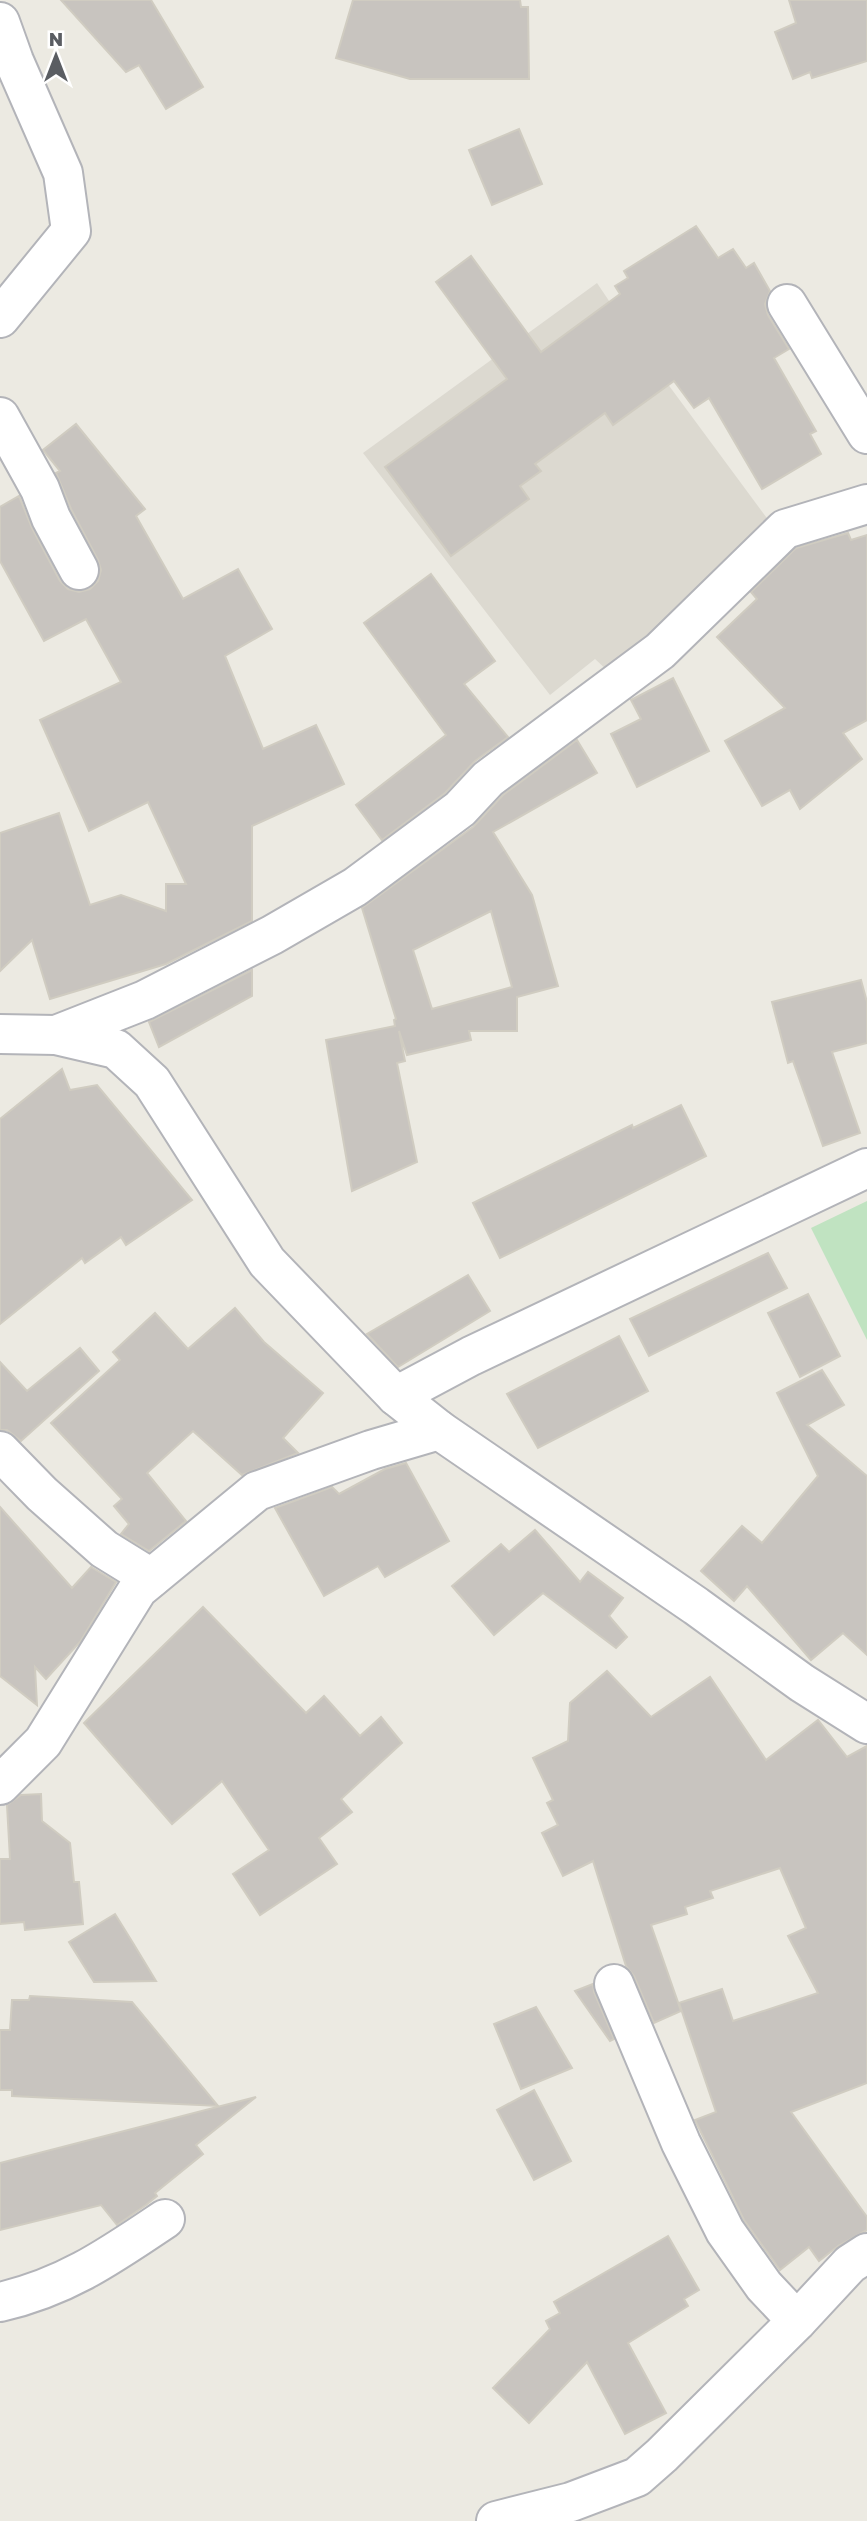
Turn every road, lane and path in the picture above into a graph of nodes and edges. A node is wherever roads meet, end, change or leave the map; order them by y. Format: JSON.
{"nodes":[{"id":1,"x":0,"y":22,"type":"edge"},
{"id":2,"x":787,"y":304,"type":"dead end"},
{"id":3,"x":0,"y":318,"type":"edge"},
{"id":4,"x":0,"y":417,"type":"edge"},
{"id":5,"x":867,"y":434,"type":"edge"},
{"id":6,"x":867,"y":504,"type":"edge"},
{"id":7,"x":79,"y":570,"type":"dead end"},
{"id":8,"x":0,"y":1034,"type":"edge"},
{"id":9,"x":56,"y":1035,"type":"junction"},
{"id":10,"x":867,"y":1168,"type":"edge"},
{"id":11,"x":396,"y":1396,"type":"junction"},
{"id":12,"x":439,"y":1430,"type":"junction"},
{"id":13,"x":0,"y":1451,"type":"edge"},
{"id":14,"x":151,"y":1578,"type":"junction"},
{"id":15,"x":867,"y":1724,"type":"edge"},
{"id":16,"x":0,"y":1785,"type":"edge"},
{"id":17,"x":614,"y":1984,"type":"dead end"},
{"id":18,"x":165,"y":2219,"type":"dead end"},
{"id":19,"x":867,"y":2253,"type":"edge"},
{"id":20,"x":0,"y":2302,"type":"edge"},
{"id":21,"x":797,"y":2320,"type":"junction"},
{"id":22,"x":496,"y":2521,"type":"edge"}],
"edges":[{"from":1,"to":3,"type":"street"},
{"from":2,"to":5,"type":"street"},
{"from":4,"to":7,"type":"street"},
{"from":6,"to":9,"type":"street"},
{"from":8,"to":9,"type":"street"},
{"from":9,"to":11,"type":"street"},
{"from":10,"to":11,"type":"street"},
{"from":11,"to":12,"type":"street"},
{"from":12,"to":14,"type":"street"},
{"from":12,"to":15,"type":"street"},
{"from":13,"to":14,"type":"street"},
{"from":14,"to":16,"type":"street"},
{"from":17,"to":21,"type":"street"},
{"from":18,"to":20,"type":"street"},
{"from":19,"to":21,"type":"street"},
{"from":21,"to":22,"type":"street"}]}
